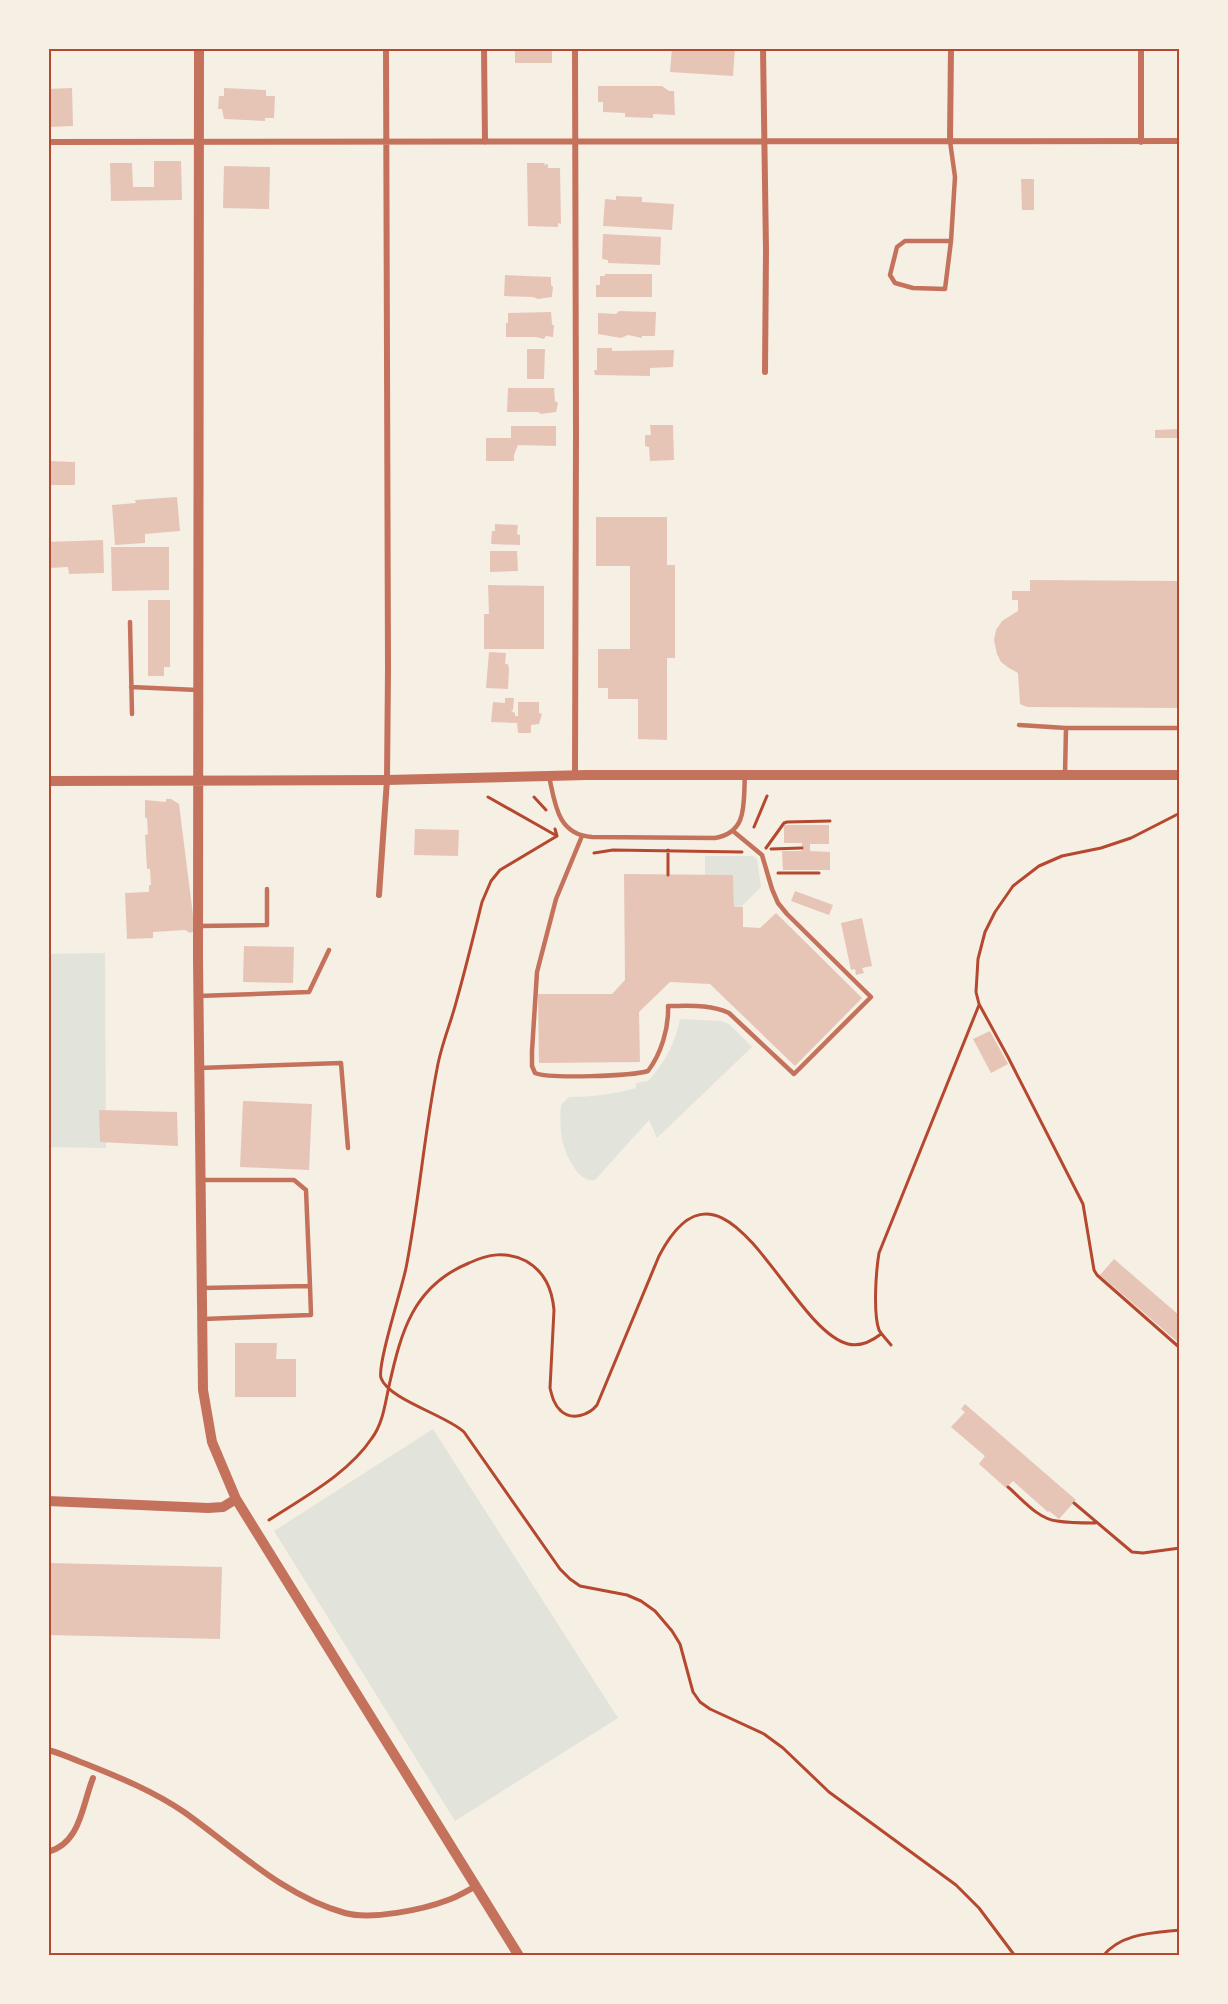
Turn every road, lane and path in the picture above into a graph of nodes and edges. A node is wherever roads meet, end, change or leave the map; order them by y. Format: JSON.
{"nodes":[{"id":1,"x":199,"y":48,"type":"edge"},
{"id":2,"x":386,"y":48,"type":"edge"},
{"id":3,"x":484,"y":48,"type":"edge"},
{"id":4,"x":575,"y":48,"type":"edge"},
{"id":5,"x":763,"y":48,"type":"edge"},
{"id":6,"x":951,"y":48,"type":"edge"},
{"id":7,"x":1141,"y":48,"type":"edge"},
{"id":8,"x":950,"y":141,"type":"junction"},
{"id":9,"x":1180,"y":141,"type":"edge"},
{"id":10,"x":48,"y":142,"type":"edge"},
{"id":11,"x":199,"y":142,"type":"junction"},
{"id":12,"x":386,"y":142,"type":"junction"},
{"id":13,"x":485,"y":142,"type":"junction"},
{"id":14,"x":574,"y":142,"type":"junction"},
{"id":15,"x":763,"y":142,"type":"junction"},
{"id":16,"x":1141,"y":142,"type":"junction"},
{"id":17,"x":951,"y":241,"type":"junction"},
{"id":18,"x":765,"y":372,"type":"dead end"},
{"id":19,"x":130,"y":622,"type":"dead end"},
{"id":20,"x":131,"y":687,"type":"junction"},
{"id":21,"x":200,"y":690,"type":"junction"},
{"id":22,"x":132,"y":714,"type":"dead end"},
{"id":23,"x":1019,"y":725,"type":"dead end"},
{"id":24,"x":1066,"y":728,"type":"junction"},
{"id":25,"x":1180,"y":728,"type":"edge"},
{"id":26,"x":745,"y":774,"type":"junction"},
{"id":27,"x":575,"y":775,"type":"junction"},
{"id":28,"x":1065,"y":775,"type":"junction"},
{"id":29,"x":1180,"y":775,"type":"edge"},
{"id":30,"x":549,"y":776,"type":"junction"},
{"id":31,"x":200,"y":780,"type":"junction"},
{"id":32,"x":387,"y":780,"type":"junction"},
{"id":33,"x":48,"y":781,"type":"edge"},
{"id":34,"x":767,"y":796,"type":"dead end"},
{"id":35,"x":488,"y":797,"type":"dead end"},
{"id":36,"x":534,"y":797,"type":"dead end"},
{"id":37,"x":1180,"y":813,"type":"edge"},
{"id":38,"x":830,"y":821,"type":"dead end"},
{"id":39,"x":754,"y":827,"type":"dead end"},
{"id":40,"x":733,"y":831,"type":"junction"},
{"id":41,"x":557,"y":836,"type":"junction"},
{"id":42,"x":582,"y":836,"type":"junction"},
{"id":43,"x":802,"y":848,"type":"dead end"},
{"id":44,"x":668,"y":850,"type":"junction"},
{"id":45,"x":744,"y":852,"type":"dead end"},
{"id":46,"x":594,"y":853,"type":"dead end"},
{"id":47,"x":762,"y":855,"type":"junction"},
{"id":48,"x":766,"y":873,"type":"junction"},
{"id":49,"x":819,"y":873,"type":"dead end"},
{"id":50,"x":668,"y":875,"type":"dead end"},
{"id":51,"x":267,"y":889,"type":"dead end"},
{"id":52,"x":379,"y":895,"type":"dead end"},
{"id":53,"x":198,"y":926,"type":"junction"},
{"id":54,"x":330,"y":950,"type":"dead end"},
{"id":55,"x":198,"y":996,"type":"junction"},
{"id":56,"x":979,"y":1005,"type":"junction"},
{"id":57,"x":199,"y":1068,"type":"junction"},
{"id":58,"x":348,"y":1148,"type":"dead end"},
{"id":59,"x":200,"y":1180,"type":"junction"},
{"id":60,"x":310,"y":1286,"type":"junction"},
{"id":61,"x":201,"y":1288,"type":"junction"},
{"id":62,"x":201,"y":1320,"type":"junction"},
{"id":63,"x":881,"y":1334,"type":"junction"},
{"id":64,"x":891,"y":1345,"type":"dead end"},
{"id":65,"x":1180,"y":1348,"type":"edge"},
{"id":66,"x":388,"y":1388,"type":"junction"},
{"id":67,"x":1008,"y":1487,"type":"dead end"},
{"id":68,"x":236,"y":1499,"type":"junction"},
{"id":69,"x":48,"y":1501,"type":"edge"},
{"id":70,"x":1074,"y":1503,"type":"dead end"},
{"id":71,"x":269,"y":1520,"type":"dead end"},
{"id":72,"x":1097,"y":1523,"type":"junction"},
{"id":73,"x":1180,"y":1548,"type":"edge"},
{"id":74,"x":48,"y":1750,"type":"edge"},
{"id":75,"x":93,"y":1778,"type":"dead end"},
{"id":76,"x":48,"y":1852,"type":"edge"},
{"id":77,"x":476,"y":1886,"type":"junction"},
{"id":78,"x":1180,"y":1930,"type":"edge"},
{"id":79,"x":519,"y":1956,"type":"edge"},
{"id":80,"x":1015,"y":1956,"type":"edge"},
{"id":81,"x":1103,"y":1956,"type":"edge"}],
"edges":[{"from":1,"to":11,"type":"street"},
{"from":2,"to":12,"type":"street"},
{"from":3,"to":13,"type":"street"},
{"from":4,"to":14,"type":"street"},
{"from":5,"to":15,"type":"street"},
{"from":6,"to":8,"type":"street"},
{"from":7,"to":16,"type":"street"},
{"from":8,"to":15,"type":"street"},
{"from":8,"to":16,"type":"street"},
{"from":8,"to":17,"type":"lane"},
{"from":9,"to":16,"type":"street"},
{"from":10,"to":11,"type":"street"},
{"from":11,"to":12,"type":"street"},
{"from":11,"to":21,"type":"street"},
{"from":12,"to":13,"type":"street"},
{"from":12,"to":32,"type":"street"},
{"from":13,"to":14,"type":"street"},
{"from":14,"to":15,"type":"street"},
{"from":14,"to":27,"type":"street"},
{"from":15,"to":18,"type":"street"},
{"from":17,"to":17,"type":"lane"},
{"from":19,"to":20,"type":"lane"},
{"from":20,"to":21,"type":"lane"},
{"from":20,"to":22,"type":"lane"},
{"from":21,"to":31,"type":"street"},
{"from":23,"to":24,"type":"lane"},
{"from":24,"to":25,"type":"lane"},
{"from":24,"to":28,"type":"lane"},
{"from":26,"to":27,"type":"street"},
{"from":26,"to":28,"type":"street"},
{"from":26,"to":40,"type":"lane"},
{"from":27,"to":30,"type":"street"},
{"from":28,"to":29,"type":"street"},
{"from":30,"to":32,"type":"street"},
{"from":30,"to":42,"type":"lane"},
{"from":31,"to":32,"type":"street"},
{"from":31,"to":33,"type":"street"},
{"from":31,"to":53,"type":"street"},
{"from":32,"to":52,"type":"street"},
{"from":34,"to":39,"type":"path"},
{"from":35,"to":41,"type":"path"},
{"from":36,"to":41,"type":"path"},
{"from":37,"to":56,"type":"path"},
{"from":38,"to":47,"type":"path"},
{"from":40,"to":42,"type":"lane"},
{"from":40,"to":47,"type":"lane"},
{"from":41,"to":66,"type":"path"},
{"from":42,"to":48,"type":"lane"},
{"from":43,"to":47,"type":"path"},
{"from":44,"to":45,"type":"path"},
{"from":44,"to":46,"type":"path"},
{"from":44,"to":50,"type":"path"},
{"from":47,"to":48,"type":"lane"},
{"from":48,"to":49,"type":"path"},
{"from":51,"to":53,"type":"lane"},
{"from":53,"to":55,"type":"street"},
{"from":54,"to":55,"type":"lane"},
{"from":55,"to":57,"type":"street"},
{"from":56,"to":63,"type":"path"},
{"from":56,"to":65,"type":"path"},
{"from":57,"to":58,"type":"lane"},
{"from":57,"to":59,"type":"street"},
{"from":59,"to":60,"type":"lane"},
{"from":59,"to":61,"type":"street"},
{"from":60,"to":61,"type":"lane"},
{"from":60,"to":62,"type":"lane"},
{"from":61,"to":62,"type":"street"},
{"from":62,"to":68,"type":"street"},
{"from":63,"to":64,"type":"path"},
{"from":63,"to":66,"type":"path"},
{"from":66,"to":71,"type":"path"},
{"from":66,"to":80,"type":"path"},
{"from":67,"to":72,"type":"path"},
{"from":68,"to":69,"type":"street"},
{"from":68,"to":77,"type":"street"},
{"from":70,"to":72,"type":"path"},
{"from":72,"to":73,"type":"path"},
{"from":74,"to":77,"type":"street"},
{"from":75,"to":76,"type":"street"},
{"from":77,"to":79,"type":"street"},
{"from":78,"to":81,"type":"path"}]}
